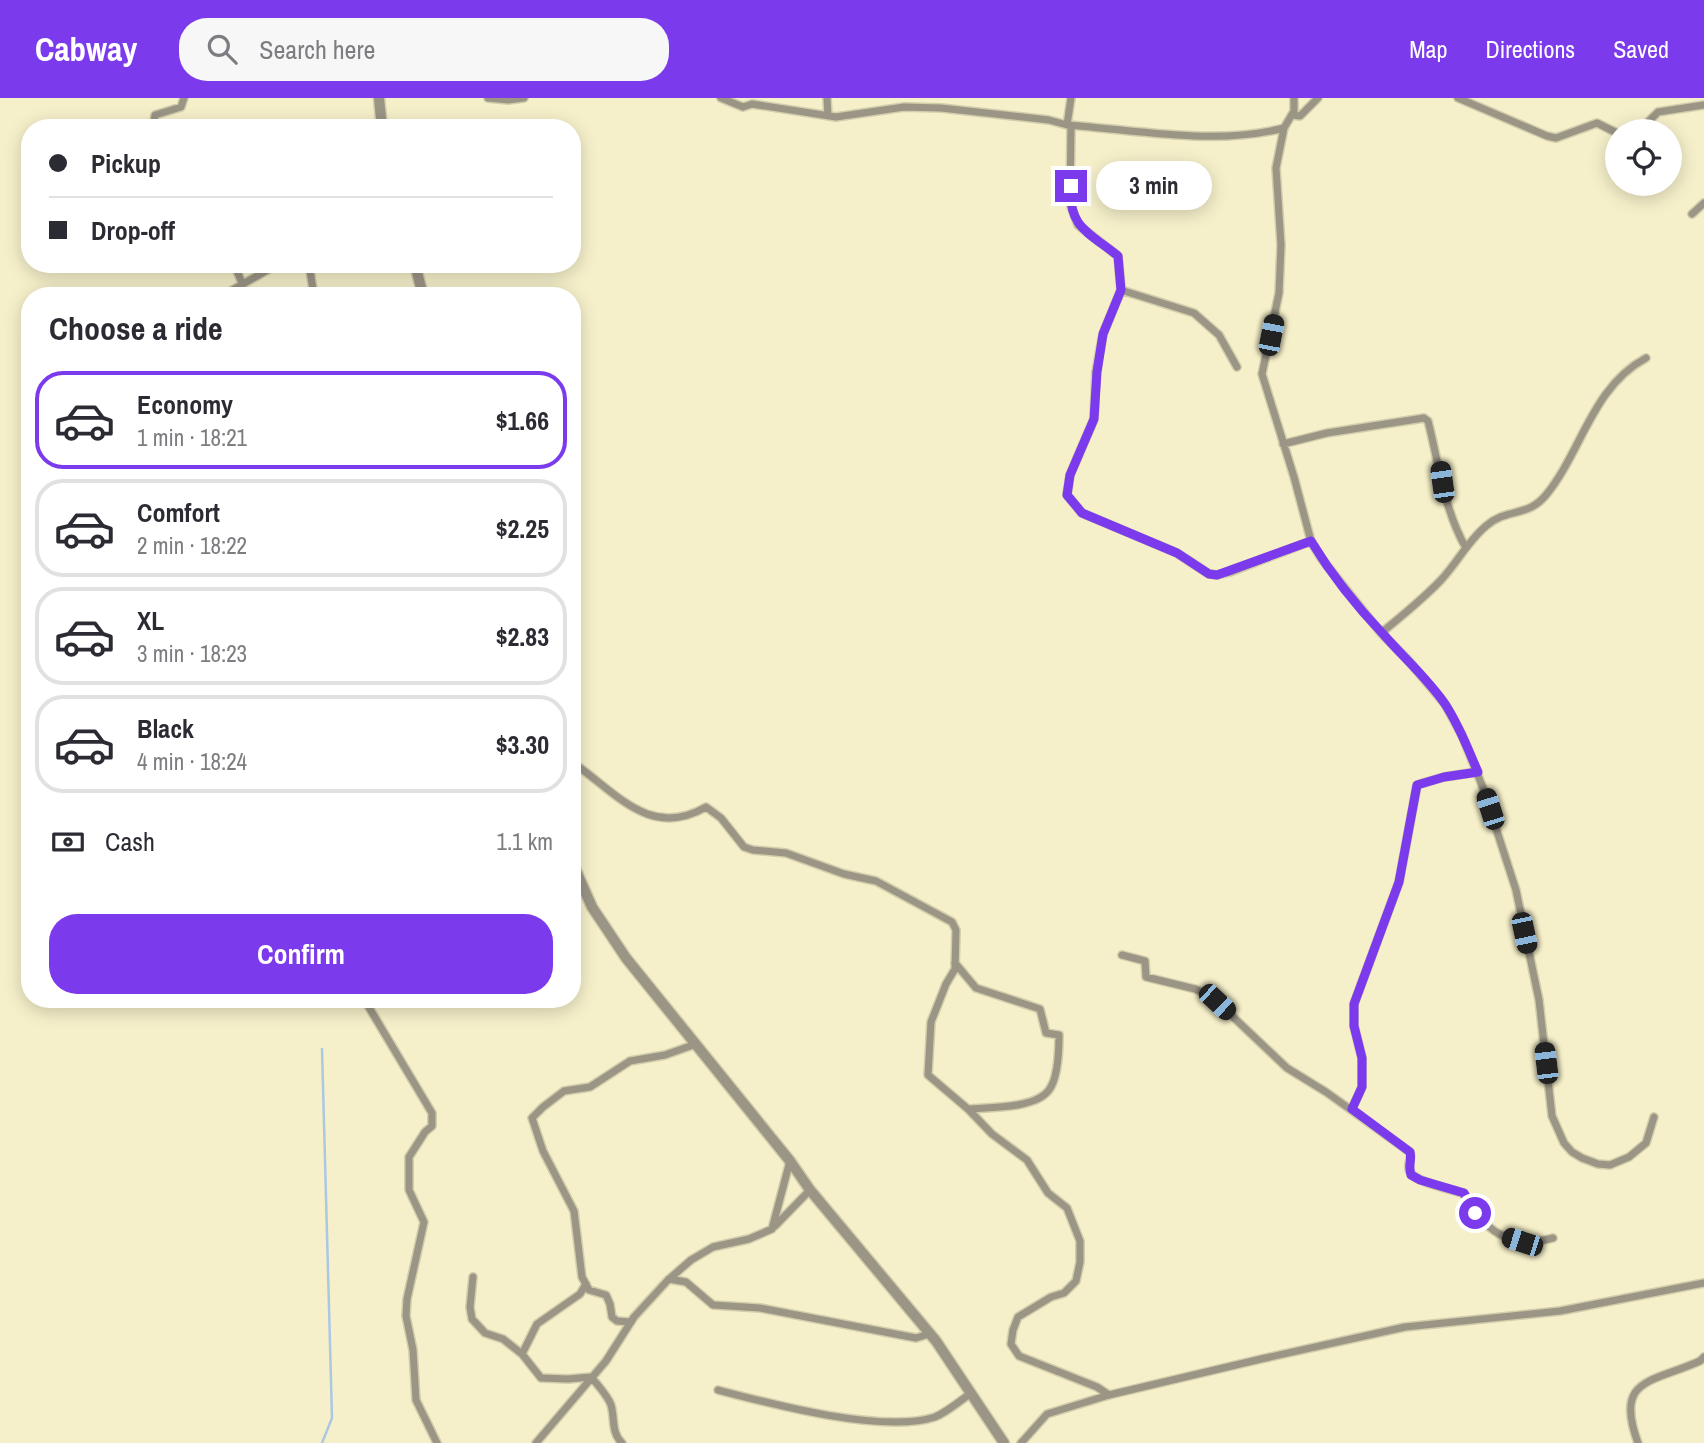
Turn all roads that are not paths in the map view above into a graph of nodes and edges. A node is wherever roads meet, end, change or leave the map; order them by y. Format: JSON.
{"nodes":[{"id":1,"x":184,"y":98,"type":"edge"},
{"id":2,"x":379,"y":98,"type":"edge"},
{"id":3,"x":488,"y":98,"type":"edge"},
{"id":4,"x":524,"y":98,"type":"edge"},
{"id":5,"x":721,"y":98,"type":"edge"},
{"id":6,"x":827,"y":98,"type":"edge"},
{"id":7,"x":1071,"y":98,"type":"edge"},
{"id":8,"x":1294,"y":98,"type":"edge"},
{"id":9,"x":1318,"y":98,"type":"edge"},
{"id":10,"x":1458,"y":98,"type":"edge"},
{"id":11,"x":1704,"y":104,"type":"edge"},
{"id":12,"x":1292,"y":115,"type":"junction"},
{"id":13,"x":828,"y":116,"type":"junction"},
{"id":14,"x":154,"y":119,"type":"edge"},
{"id":15,"x":381,"y":119,"type":"edge"},
{"id":16,"x":1651,"y":119,"type":"edge"},
{"id":17,"x":1069,"y":125,"type":"junction"},
{"id":18,"x":1605,"y":127,"type":"edge"},
{"id":19,"x":1284,"y":128,"type":"junction"},
{"id":20,"x":1704,"y":204,"type":"edge"},
{"id":21,"x":1692,"y":214,"type":"dead end"},
{"id":22,"x":238,"y":273,"type":"edge"},
{"id":23,"x":266,"y":273,"type":"edge"},
{"id":24,"x":242,"y":283,"type":"junction"},
{"id":25,"x":236,"y":287,"type":"edge"},
{"id":26,"x":1121,"y":290,"type":"junction"},
{"id":27,"x":1646,"y":358,"type":"dead end"},
{"id":28,"x":1237,"y":367,"type":"dead end"},
{"id":29,"x":1283,"y":443,"type":"junction"},
{"id":30,"x":1311,"y":541,"type":"junction"},
{"id":31,"x":1466,"y":548,"type":"junction"},
{"id":32,"x":1381,"y":633,"type":"junction"},
{"id":33,"x":581,"y":769,"type":"edge"},
{"id":34,"x":1478,"y":772,"type":"junction"},
{"id":35,"x":581,"y":882,"type":"edge"},
{"id":36,"x":1122,"y":956,"type":"dead end"},
{"id":37,"x":955,"y":963,"type":"junction"},
{"id":38,"x":369,"y":1008,"type":"edge"},
{"id":39,"x":696,"y":1044,"type":"junction"},
{"id":40,"x":968,"y":1109,"type":"junction"},
{"id":41,"x":1352,"y":1109,"type":"junction"},
{"id":42,"x":1654,"y":1117,"type":"dead end"},
{"id":43,"x":790,"y":1161,"type":"junction"},
{"id":44,"x":810,"y":1190,"type":"junction"},
{"id":45,"x":772,"y":1229,"type":"junction"},
{"id":46,"x":1553,"y":1238,"type":"dead end"},
{"id":47,"x":472,"y":1277,"type":"dead end"},
{"id":48,"x":669,"y":1279,"type":"junction"},
{"id":49,"x":1704,"y":1283,"type":"edge"},
{"id":50,"x":586,"y":1284,"type":"junction"},
{"id":51,"x":631,"y":1322,"type":"junction"},
{"id":52,"x":929,"y":1334,"type":"junction"},
{"id":53,"x":522,"y":1354,"type":"junction"},
{"id":54,"x":1704,"y":1357,"type":"edge"},
{"id":55,"x":591,"y":1377,"type":"junction"},
{"id":56,"x":718,"y":1390,"type":"dead end"},
{"id":57,"x":971,"y":1393,"type":"junction"},
{"id":58,"x":1108,"y":1395,"type":"junction"},
{"id":59,"x":437,"y":1443,"type":"edge"},
{"id":60,"x":536,"y":1443,"type":"edge"},
{"id":61,"x":622,"y":1443,"type":"edge"},
{"id":62,"x":1004,"y":1443,"type":"edge"},
{"id":63,"x":1021,"y":1443,"type":"edge"},
{"id":64,"x":1638,"y":1443,"type":"edge"}],
"edges":[{"from":1,"to":14,"type":"street"},
{"from":2,"to":15,"type":"street"},
{"from":3,"to":4,"type":"street"},
{"from":5,"to":13,"type":"street"},
{"from":6,"to":13,"type":"street"},
{"from":7,"to":17,"type":"street"},
{"from":8,"to":12,"type":"street"},
{"from":9,"to":12,"type":"street"},
{"from":10,"to":18,"type":"street"},
{"from":11,"to":16,"type":"street"},
{"from":12,"to":19,"type":"street"},
{"from":13,"to":17,"type":"street"},
{"from":17,"to":19,"type":"street"},
{"from":17,"to":26,"type":"street"},
{"from":19,"to":29,"type":"street"},
{"from":20,"to":21,"type":"street"},
{"from":22,"to":24,"type":"street"},
{"from":23,"to":24,"type":"street"},
{"from":24,"to":25,"type":"street"},
{"from":26,"to":28,"type":"street"},
{"from":26,"to":30,"type":"street"},
{"from":27,"to":31,"type":"street"},
{"from":29,"to":30,"type":"street"},
{"from":29,"to":31,"type":"street"},
{"from":30,"to":32,"type":"street"},
{"from":31,"to":32,"type":"street"},
{"from":32,"to":34,"type":"street"},
{"from":33,"to":37,"type":"street"},
{"from":34,"to":41,"type":"street"},
{"from":34,"to":42,"type":"street"},
{"from":35,"to":39,"type":"street"},
{"from":36,"to":41,"type":"street"},
{"from":37,"to":40,"type":"street"},
{"from":37,"to":40,"type":"street"},
{"from":38,"to":59,"type":"street"},
{"from":39,"to":43,"type":"street"},
{"from":39,"to":50,"type":"street"},
{"from":40,"to":58,"type":"street"},
{"from":41,"to":46,"type":"street"},
{"from":43,"to":44,"type":"street"},
{"from":43,"to":45,"type":"street"},
{"from":44,"to":45,"type":"street"},
{"from":44,"to":52,"type":"street"},
{"from":45,"to":48,"type":"street"},
{"from":47,"to":53,"type":"street"},
{"from":48,"to":51,"type":"street"},
{"from":48,"to":52,"type":"street"},
{"from":49,"to":58,"type":"street"},
{"from":50,"to":51,"type":"street"},
{"from":50,"to":53,"type":"street"},
{"from":51,"to":55,"type":"street"},
{"from":52,"to":57,"type":"street"},
{"from":53,"to":55,"type":"street"},
{"from":54,"to":64,"type":"street"},
{"from":55,"to":60,"type":"street"},
{"from":55,"to":61,"type":"street"},
{"from":56,"to":57,"type":"street"},
{"from":57,"to":62,"type":"street"},
{"from":58,"to":63,"type":"street"}]}
